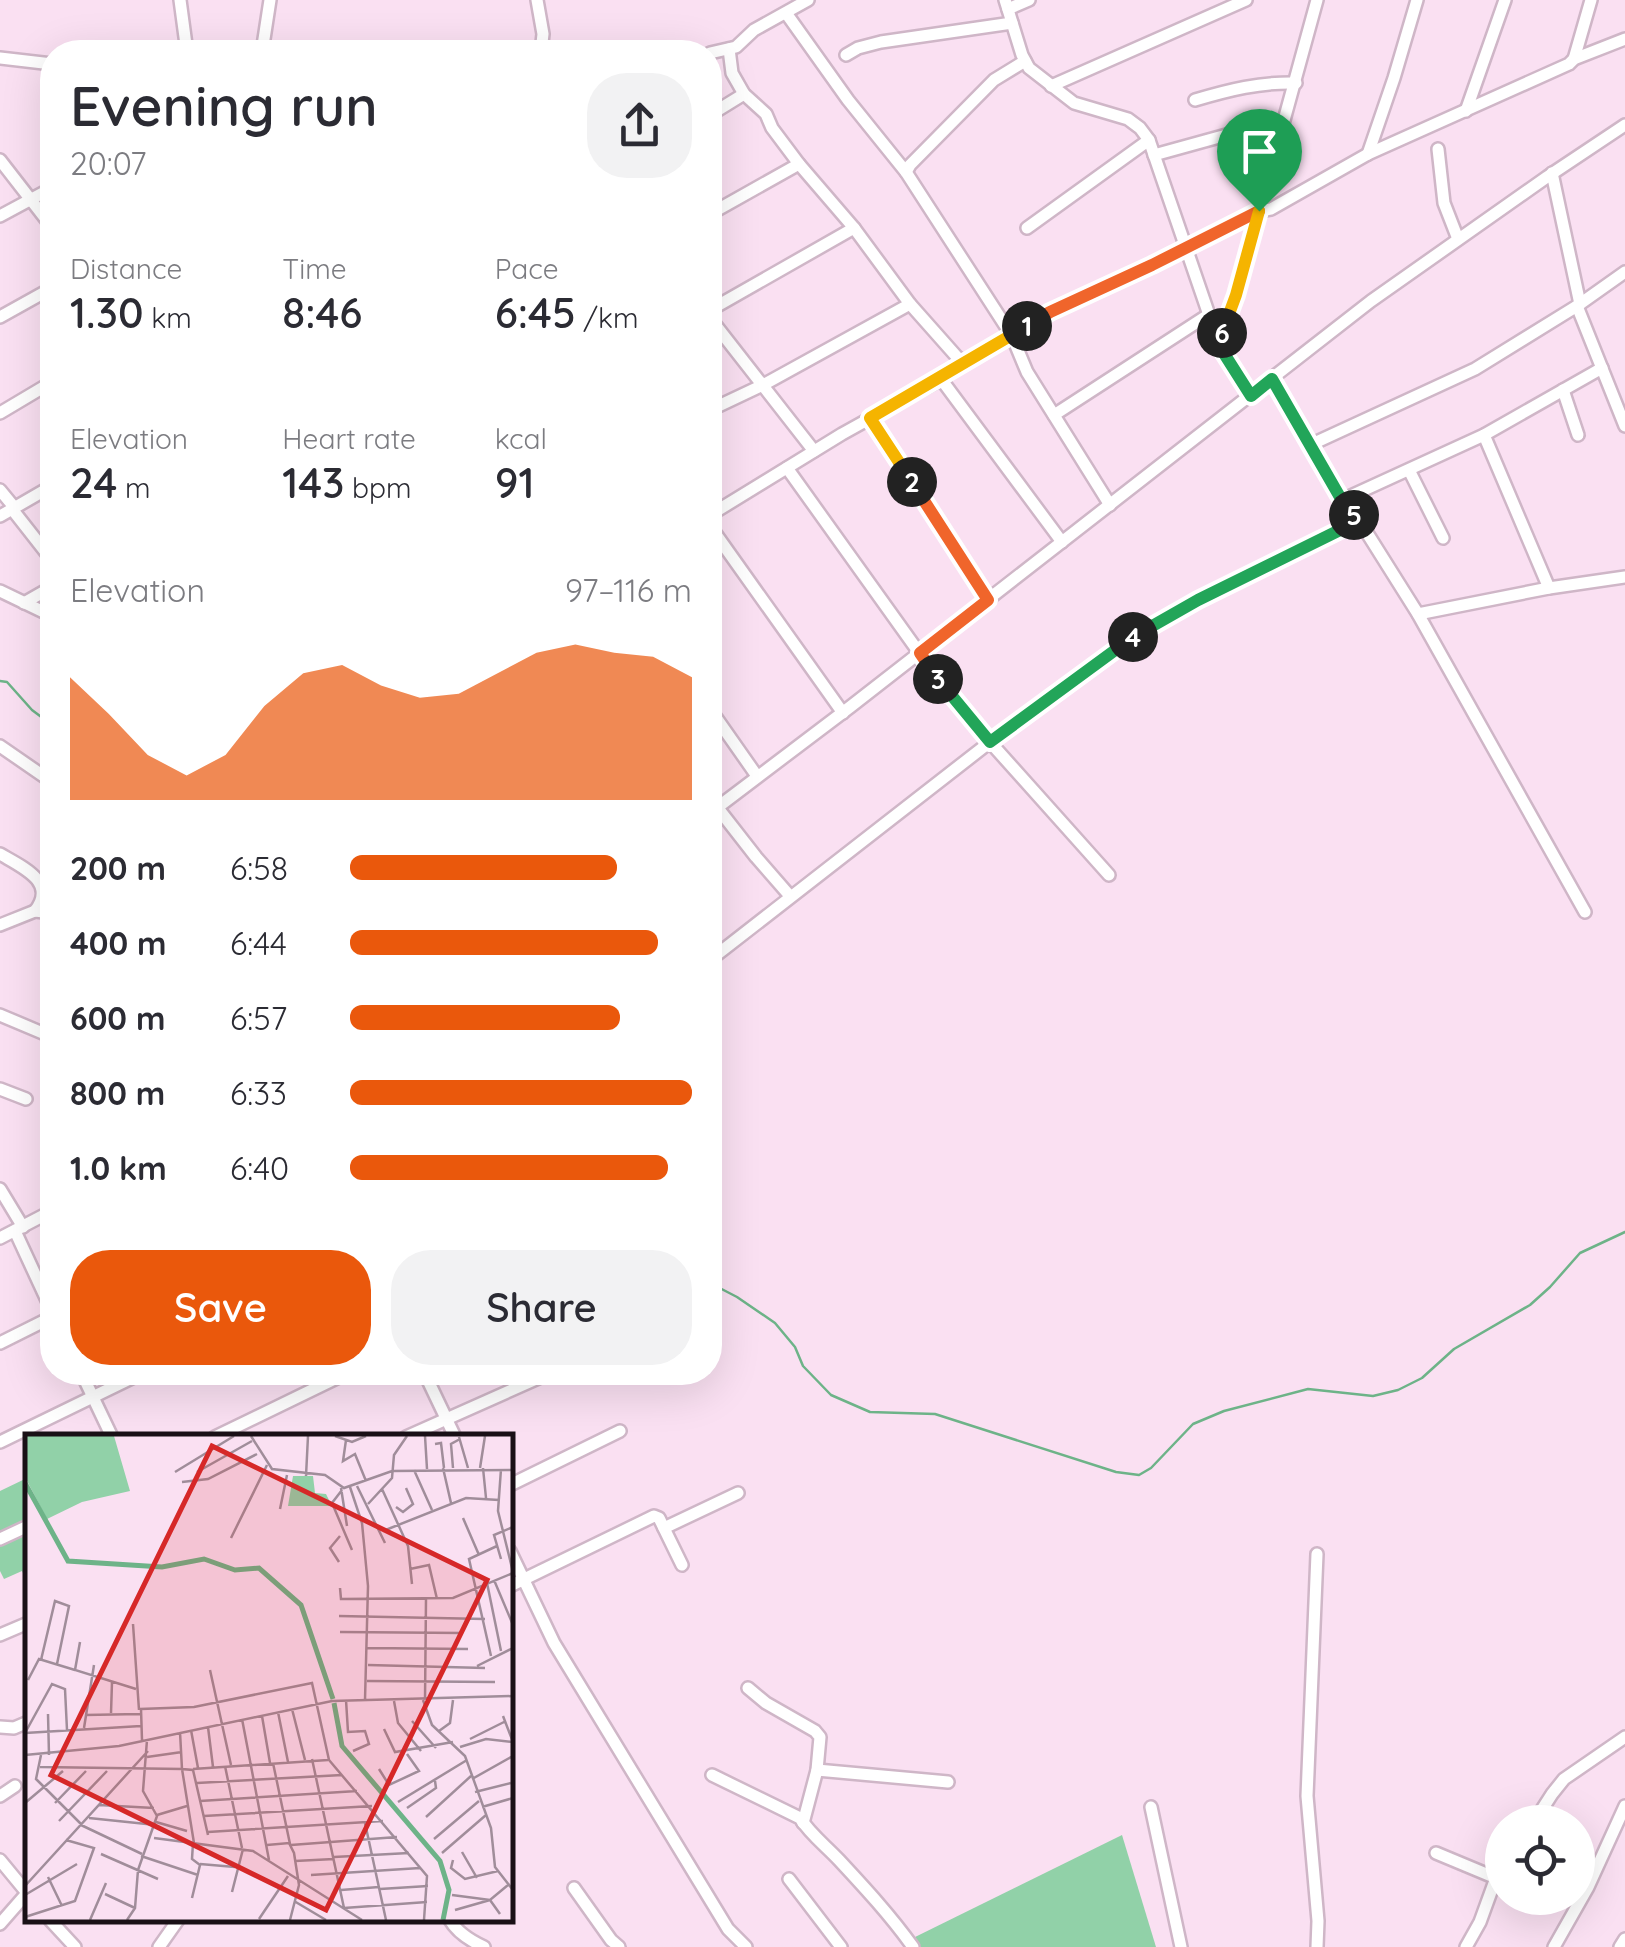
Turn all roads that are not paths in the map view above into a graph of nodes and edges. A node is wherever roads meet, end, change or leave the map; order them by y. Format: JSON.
{"nodes":[{"id":1,"x":180,"y":0,"type":"edge"},
{"id":2,"x":270,"y":0,"type":"edge"},
{"id":3,"x":537,"y":0,"type":"edge"},
{"id":4,"x":808,"y":0,"type":"edge"},
{"id":5,"x":1029,"y":0,"type":"edge"},
{"id":6,"x":1246,"y":0,"type":"edge"},
{"id":7,"x":1318,"y":0,"type":"edge"},
{"id":8,"x":1417,"y":0,"type":"edge"},
{"id":9,"x":1505,"y":0,"type":"edge"},
{"id":10,"x":1591,"y":0,"type":"edge"},
{"id":11,"x":1007,"y":5,"type":"edge"},
{"id":12,"x":789,"y":7,"type":"edge"},
{"id":13,"x":1012,"y":23,"type":"junction"},
{"id":14,"x":1625,"y":39,"type":"edge"},
{"id":15,"x":185,"y":40,"type":"edge"},
{"id":16,"x":264,"y":40,"type":"edge"},
{"id":17,"x":542,"y":40,"type":"edge"},
{"id":18,"x":729,"y":49,"type":"junction"},
{"id":19,"x":722,"y":50,"type":"edge"},
{"id":20,"x":846,"y":55,"type":"dead end"},
{"id":21,"x":0,"y":58,"type":"edge"},
{"id":22,"x":1574,"y":59,"type":"junction"},
{"id":23,"x":1025,"y":61,"type":"junction"},
{"id":24,"x":40,"y":63,"type":"edge"},
{"id":25,"x":1296,"y":83,"type":"junction"},
{"id":26,"x":1051,"y":86,"type":"junction"},
{"id":27,"x":744,"y":94,"type":"junction"},
{"id":28,"x":1194,"y":100,"type":"dead end"},
{"id":29,"x":722,"y":108,"type":"edge"},
{"id":30,"x":1466,"y":110,"type":"junction"},
{"id":31,"x":1625,"y":125,"type":"edge"},
{"id":32,"x":1241,"y":131,"type":"dead end"},
{"id":33,"x":1149,"y":140,"type":"junction"},
{"id":34,"x":1438,"y":148,"type":"dead end"},
{"id":35,"x":1368,"y":154,"type":"junction"},
{"id":36,"x":1154,"y":155,"type":"junction"},
{"id":37,"x":0,"y":160,"type":"edge"},
{"id":38,"x":799,"y":164,"type":"junction"},
{"id":39,"x":906,"y":172,"type":"junction"},
{"id":40,"x":1552,"y":174,"type":"junction"},
{"id":41,"x":40,"y":195,"type":"edge"},
{"id":42,"x":31,"y":200,"type":"junction"},
{"id":43,"x":722,"y":207,"type":"edge"},
{"id":44,"x":1259,"y":211,"type":"junction"},
{"id":45,"x":40,"y":212,"type":"edge"},
{"id":46,"x":0,"y":216,"type":"edge"},
{"id":47,"x":854,"y":228,"type":"junction"},
{"id":48,"x":1026,"y":228,"type":"dead end"},
{"id":49,"x":1458,"y":239,"type":"junction"},
{"id":50,"x":1185,"y":249,"type":"junction"},
{"id":51,"x":1625,"y":272,"type":"edge"},
{"id":52,"x":40,"y":295,"type":"edge"},
{"id":53,"x":722,"y":303,"type":"edge"},
{"id":54,"x":910,"y":304,"type":"junction"},
{"id":55,"x":1579,"y":305,"type":"junction"},
{"id":56,"x":1208,"y":315,"type":"junction"},
{"id":57,"x":0,"y":317,"type":"edge"},
{"id":58,"x":722,"y":333,"type":"edge"},
{"id":59,"x":1012,"y":336,"type":"junction"},
{"id":60,"x":1218,"y":344,"type":"junction"},
{"id":61,"x":964,"y":362,"type":"junction"},
{"id":62,"x":1602,"y":368,"type":"junction"},
{"id":63,"x":940,"y":378,"type":"junction"},
{"id":64,"x":1272,"y":379,"type":"junction"},
{"id":65,"x":762,"y":384,"type":"junction"},
{"id":66,"x":40,"y":389,"type":"edge"},
{"id":67,"x":1563,"y":390,"type":"junction"},
{"id":68,"x":1251,"y":396,"type":"junction"},
{"id":69,"x":722,"y":404,"type":"edge"},
{"id":70,"x":0,"y":413,"type":"edge"},
{"id":71,"x":1054,"y":415,"type":"junction"},
{"id":72,"x":870,"y":418,"type":"junction"},
{"id":73,"x":1625,"y":426,"type":"edge"},
{"id":74,"x":1484,"y":435,"type":"junction"},
{"id":75,"x":1578,"y":435,"type":"dead end"},
{"id":76,"x":1310,"y":445,"type":"junction"},
{"id":77,"x":814,"y":451,"type":"junction"},
{"id":78,"x":787,"y":468,"type":"junction"},
{"id":79,"x":1409,"y":470,"type":"junction"},
{"id":80,"x":0,"y":490,"type":"edge"},
{"id":81,"x":40,"y":493,"type":"edge"},
{"id":82,"x":1342,"y":500,"type":"junction"},
{"id":83,"x":1110,"y":506,"type":"junction"},
{"id":84,"x":13,"y":508,"type":"junction"},
{"id":85,"x":722,"y":508,"type":"edge"},
{"id":86,"x":0,"y":516,"type":"edge"},
{"id":87,"x":1357,"y":517,"type":"junction"},
{"id":88,"x":1443,"y":538,"type":"dead end"},
{"id":89,"x":1062,"y":542,"type":"junction"},
{"id":90,"x":722,"y":543,"type":"edge"},
{"id":91,"x":40,"y":544,"type":"edge"},
{"id":92,"x":1625,"y":577,"type":"edge"},
{"id":93,"x":1549,"y":588,"type":"junction"},
{"id":94,"x":0,"y":591,"type":"edge"},
{"id":95,"x":40,"y":594,"type":"edge"},
{"id":96,"x":988,"y":600,"type":"junction"},
{"id":97,"x":24,"y":603,"type":"junction"},
{"id":98,"x":40,"y":610,"type":"edge"},
{"id":99,"x":1418,"y":614,"type":"junction"},
{"id":100,"x":920,"y":653,"type":"junction"},
{"id":101,"x":844,"y":712,"type":"junction"},
{"id":102,"x":722,"y":726,"type":"edge"},
{"id":103,"x":990,"y":742,"type":"junction"},
{"id":104,"x":0,"y":746,"type":"edge"},
{"id":105,"x":40,"y":774,"type":"edge"},
{"id":106,"x":757,"y":776,"type":"junction"},
{"id":107,"x":722,"y":804,"type":"edge"},
{"id":108,"x":722,"y":819,"type":"edge"},
{"id":109,"x":0,"y":854,"type":"edge"},
{"id":110,"x":1109,"y":876,"type":"dead end"},
{"id":111,"x":40,"y":884,"type":"edge"},
{"id":112,"x":790,"y":896,"type":"junction"},
{"id":113,"x":40,"y":906,"type":"edge"},
{"id":114,"x":36,"y":911,"type":"junction"},
{"id":115,"x":40,"y":912,"type":"edge"},
{"id":116,"x":1585,"y":912,"type":"dead end"},
{"id":117,"x":0,"y":924,"type":"edge"},
{"id":118,"x":722,"y":950,"type":"edge"},
{"id":119,"x":0,"y":1015,"type":"edge"},
{"id":120,"x":40,"y":1032,"type":"edge"},
{"id":121,"x":0,"y":1089,"type":"edge"},
{"id":122,"x":26,"y":1099,"type":"dead end"},
{"id":123,"x":0,"y":1189,"type":"edge"},
{"id":124,"x":40,"y":1218,"type":"edge"},
{"id":125,"x":19,"y":1229,"type":"junction"},
{"id":126,"x":0,"y":1238,"type":"edge"},
{"id":127,"x":40,"y":1283,"type":"edge"},
{"id":128,"x":40,"y":1321,"type":"edge"},
{"id":129,"x":0,"y":1343,"type":"edge"},
{"id":130,"x":86,"y":1385,"type":"edge"},
{"id":131,"x":118,"y":1385,"type":"edge"},
{"id":132,"x":322,"y":1385,"type":"edge"},
{"id":133,"x":430,"y":1385,"type":"edge"},
{"id":134,"x":524,"y":1385,"type":"edge"},
{"id":135,"x":92,"y":1398,"type":"junction"},
{"id":136,"x":447,"y":1420,"type":"junction"},
{"id":137,"x":620,"y":1430,"type":"dead end"},
{"id":138,"x":110,"y":1434,"type":"edge"},
{"id":139,"x":221,"y":1434,"type":"edge"},
{"id":140,"x":413,"y":1434,"type":"edge"},
{"id":141,"x":454,"y":1434,"type":"edge"},
{"id":142,"x":0,"y":1442,"type":"edge"},
{"id":143,"x":512,"y":1485,"type":"edge"},
{"id":144,"x":738,"y":1493,"type":"dead end"},
{"id":145,"x":25,"y":1527,"type":"edge"},
{"id":146,"x":664,"y":1528,"type":"junction"},
{"id":147,"x":0,"y":1539,"type":"edge"},
{"id":148,"x":1318,"y":1554,"type":"dead end"},
{"id":149,"x":512,"y":1555,"type":"edge"},
{"id":150,"x":682,"y":1565,"type":"dead end"},
{"id":151,"x":524,"y":1579,"type":"junction"},
{"id":152,"x":512,"y":1585,"type":"edge"},
{"id":153,"x":25,"y":1624,"type":"edge"},
{"id":154,"x":0,"y":1635,"type":"edge"},
{"id":155,"x":748,"y":1688,"type":"dead end"},
{"id":156,"x":25,"y":1723,"type":"edge"},
{"id":157,"x":0,"y":1727,"type":"edge"},
{"id":158,"x":1625,"y":1737,"type":"edge"},
{"id":159,"x":818,"y":1770,"type":"junction"},
{"id":160,"x":712,"y":1774,"type":"dead end"},
{"id":161,"x":948,"y":1782,"type":"dead end"},
{"id":162,"x":15,"y":1786,"type":"dead end"},
{"id":163,"x":0,"y":1796,"type":"edge"},
{"id":164,"x":1545,"y":1805,"type":"edge"},
{"id":165,"x":1625,"y":1806,"type":"edge"},
{"id":166,"x":1152,"y":1808,"type":"dead end"},
{"id":167,"x":804,"y":1824,"type":"junction"},
{"id":168,"x":1436,"y":1853,"type":"dead end"},
{"id":169,"x":0,"y":1860,"type":"edge"},
{"id":170,"x":1485,"y":1869,"type":"edge"},
{"id":171,"x":790,"y":1879,"type":"dead end"},
{"id":172,"x":574,"y":1888,"type":"dead end"},
{"id":173,"x":25,"y":1891,"type":"edge"},
{"id":174,"x":25,"y":1895,"type":"edge"},
{"id":175,"x":1485,"y":1909,"type":"edge"},
{"id":176,"x":52,"y":1922,"type":"edge"},
{"id":177,"x":177,"y":1922,"type":"edge"},
{"id":178,"x":451,"y":1922,"type":"edge"},
{"id":179,"x":0,"y":1924,"type":"edge"},
{"id":180,"x":1625,"y":1939,"type":"edge"},
{"id":181,"x":610,"y":1945,"type":"edge"},
{"id":182,"x":75,"y":1947,"type":"edge"},
{"id":183,"x":160,"y":1947,"type":"edge"},
{"id":184,"x":484,"y":1947,"type":"edge"},
{"id":185,"x":746,"y":1947,"type":"edge"},
{"id":186,"x":841,"y":1947,"type":"edge"},
{"id":187,"x":912,"y":1947,"type":"edge"},
{"id":188,"x":1182,"y":1947,"type":"edge"},
{"id":189,"x":1317,"y":1947,"type":"edge"},
{"id":190,"x":1466,"y":1947,"type":"edge"},
{"id":191,"x":1554,"y":1947,"type":"edge"},
{"id":192,"x":1620,"y":1947,"type":"edge"}],
"edges":[{"from":1,"to":15,"type":"street"},
{"from":2,"to":16,"type":"street"},
{"from":3,"to":17,"type":"street"},
{"from":4,"to":12,"type":"street"},
{"from":5,"to":11,"type":"street"},
{"from":6,"to":26,"type":"street"},
{"from":7,"to":25,"type":"street"},
{"from":8,"to":35,"type":"street"},
{"from":9,"to":30,"type":"street"},
{"from":10,"to":22,"type":"street"},
{"from":11,"to":13,"type":"street"},
{"from":12,"to":18,"type":"street"},
{"from":12,"to":39,"type":"street"},
{"from":13,"to":20,"type":"street"},
{"from":13,"to":23,"type":"street"},
{"from":14,"to":22,"type":"street"},
{"from":18,"to":19,"type":"street"},
{"from":18,"to":27,"type":"street"},
{"from":21,"to":24,"type":"street"},
{"from":22,"to":30,"type":"street"},
{"from":23,"to":26,"type":"street"},
{"from":23,"to":39,"type":"street"},
{"from":25,"to":28,"type":"street"},
{"from":25,"to":44,"type":"street"},
{"from":26,"to":33,"type":"street"},
{"from":27,"to":29,"type":"street"},
{"from":27,"to":38,"type":"street"},
{"from":30,"to":35,"type":"street"},
{"from":31,"to":40,"type":"street"},
{"from":32,"to":36,"type":"street"},
{"from":33,"to":36,"type":"street"},
{"from":33,"to":48,"type":"street"},
{"from":34,"to":49,"type":"street"},
{"from":35,"to":44,"type":"street"},
{"from":36,"to":50,"type":"street"},
{"from":37,"to":42,"type":"street"},
{"from":38,"to":43,"type":"street"},
{"from":38,"to":47,"type":"street"},
{"from":39,"to":59,"type":"street"},
{"from":40,"to":49,"type":"street"},
{"from":40,"to":55,"type":"street"},
{"from":41,"to":42,"type":"street"},
{"from":42,"to":45,"type":"street"},
{"from":42,"to":46,"type":"street"},
{"from":44,"to":50,"type":"street"},
{"from":44,"to":60,"type":"street"},
{"from":47,"to":53,"type":"street"},
{"from":47,"to":54,"type":"street"},
{"from":49,"to":64,"type":"street"},
{"from":50,"to":56,"type":"street"},
{"from":50,"to":59,"type":"street"},
{"from":51,"to":55,"type":"street"},
{"from":52,"to":57,"type":"street"},
{"from":54,"to":61,"type":"street"},
{"from":54,"to":65,"type":"street"},
{"from":55,"to":62,"type":"street"},
{"from":55,"to":76,"type":"street"},
{"from":56,"to":60,"type":"street"},
{"from":56,"to":71,"type":"street"},
{"from":58,"to":65,"type":"street"},
{"from":59,"to":61,"type":"street"},
{"from":59,"to":71,"type":"street"},
{"from":60,"to":68,"type":"street"},
{"from":61,"to":63,"type":"street"},
{"from":62,"to":67,"type":"street"},
{"from":62,"to":73,"type":"street"},
{"from":63,"to":72,"type":"street"},
{"from":63,"to":89,"type":"street"},
{"from":64,"to":68,"type":"street"},
{"from":64,"to":76,"type":"street"},
{"from":65,"to":69,"type":"street"},
{"from":65,"to":77,"type":"street"},
{"from":66,"to":70,"type":"street"},
{"from":67,"to":74,"type":"street"},
{"from":67,"to":75,"type":"street"},
{"from":68,"to":83,"type":"street"},
{"from":71,"to":83,"type":"street"},
{"from":72,"to":77,"type":"street"},
{"from":72,"to":96,"type":"street"},
{"from":74,"to":79,"type":"street"},
{"from":74,"to":93,"type":"street"},
{"from":76,"to":82,"type":"street"},
{"from":77,"to":78,"type":"street"},
{"from":78,"to":85,"type":"street"},
{"from":78,"to":100,"type":"street"},
{"from":79,"to":82,"type":"street"},
{"from":79,"to":88,"type":"street"},
{"from":80,"to":84,"type":"street"},
{"from":81,"to":84,"type":"street"},
{"from":82,"to":87,"type":"street"},
{"from":83,"to":89,"type":"street"},
{"from":84,"to":86,"type":"street"},
{"from":84,"to":91,"type":"street"},
{"from":87,"to":99,"type":"street"},
{"from":87,"to":103,"type":"street"},
{"from":89,"to":96,"type":"street"},
{"from":90,"to":101,"type":"street"},
{"from":92,"to":93,"type":"street"},
{"from":93,"to":99,"type":"street"},
{"from":94,"to":97,"type":"street"},
{"from":95,"to":97,"type":"street"},
{"from":96,"to":100,"type":"street"},
{"from":97,"to":98,"type":"street"},
{"from":99,"to":116,"type":"street"},
{"from":100,"to":101,"type":"street"},
{"from":100,"to":103,"type":"street"},
{"from":101,"to":106,"type":"street"},
{"from":102,"to":106,"type":"street"},
{"from":103,"to":110,"type":"street"},
{"from":103,"to":112,"type":"street"},
{"from":104,"to":105,"type":"street"},
{"from":106,"to":107,"type":"street"},
{"from":108,"to":112,"type":"street"},
{"from":109,"to":111,"type":"street"},
{"from":112,"to":118,"type":"street"},
{"from":113,"to":114,"type":"street"},
{"from":114,"to":115,"type":"street"},
{"from":114,"to":117,"type":"street"},
{"from":119,"to":120,"type":"street"},
{"from":121,"to":122,"type":"street"},
{"from":123,"to":125,"type":"street"},
{"from":124,"to":125,"type":"street"},
{"from":125,"to":126,"type":"street"},
{"from":125,"to":127,"type":"street"},
{"from":128,"to":129,"type":"street"},
{"from":130,"to":135,"type":"street"},
{"from":131,"to":135,"type":"street"},
{"from":132,"to":139,"type":"street"},
{"from":133,"to":136,"type":"street"},
{"from":134,"to":136,"type":"street"},
{"from":135,"to":138,"type":"street"},
{"from":135,"to":142,"type":"street"},
{"from":136,"to":140,"type":"street"},
{"from":136,"to":141,"type":"street"},
{"from":137,"to":143,"type":"street"},
{"from":144,"to":146,"type":"street"},
{"from":145,"to":147,"type":"street"},
{"from":146,"to":150,"type":"street"},
{"from":146,"to":151,"type":"street"},
{"from":148,"to":189,"type":"street"},
{"from":149,"to":151,"type":"street"},
{"from":151,"to":152,"type":"street"},
{"from":151,"to":185,"type":"street"},
{"from":153,"to":154,"type":"street"},
{"from":155,"to":159,"type":"street"},
{"from":156,"to":157,"type":"street"},
{"from":158,"to":164,"type":"street"},
{"from":159,"to":161,"type":"street"},
{"from":159,"to":167,"type":"street"},
{"from":160,"to":167,"type":"street"},
{"from":162,"to":163,"type":"street"},
{"from":165,"to":191,"type":"street"},
{"from":166,"to":188,"type":"street"},
{"from":167,"to":187,"type":"street"},
{"from":168,"to":170,"type":"street"},
{"from":169,"to":173,"type":"street"},
{"from":171,"to":186,"type":"street"},
{"from":172,"to":181,"type":"street"},
{"from":174,"to":179,"type":"street"},
{"from":175,"to":190,"type":"street"},
{"from":176,"to":182,"type":"street"},
{"from":177,"to":183,"type":"street"},
{"from":178,"to":184,"type":"street"},
{"from":180,"to":192,"type":"street"}]}
